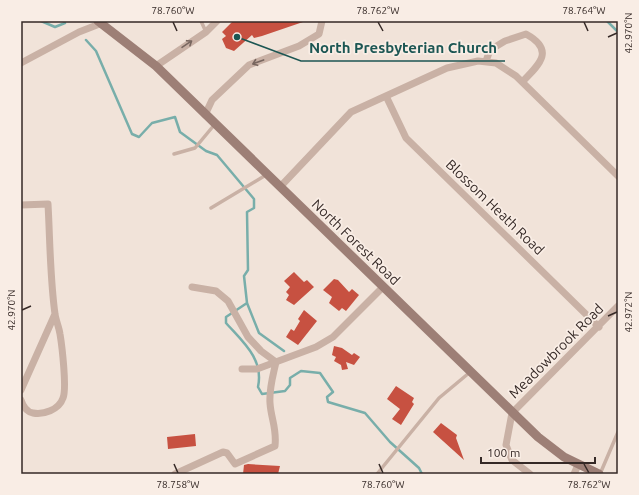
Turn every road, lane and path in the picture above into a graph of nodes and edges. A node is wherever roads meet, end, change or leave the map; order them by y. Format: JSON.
{"nodes":[{"id":1,"x":201,"y":21,"type":"edge"},
{"id":2,"x":217,"y":21,"type":"edge"},
{"id":3,"x":322,"y":21,"type":"edge"},
{"id":4,"x":100,"y":22,"type":"edge"},
{"id":5,"x":206,"y":32,"type":"junction"},
{"id":6,"x":486,"y":61,"type":"junction"},
{"id":7,"x":21,"y":63,"type":"edge"},
{"id":8,"x":156,"y":66,"type":"junction"},
{"id":9,"x":523,"y":81,"type":"junction"},
{"id":10,"x":386,"y":96,"type":"junction"},
{"id":11,"x":205,"y":115,"type":"junction"},
{"id":12,"x":215,"y":124,"type":"junction"},
{"id":13,"x":174,"y":154,"type":"dead end"},
{"id":14,"x":266,"y":174,"type":"junction"},
{"id":15,"x":618,"y":176,"type":"edge"},
{"id":16,"x":280,"y":187,"type":"junction"},
{"id":17,"x":21,"y":205,"type":"edge"},
{"id":18,"x":211,"y":208,"type":"dead end"},
{"id":19,"x":192,"y":287,"type":"dead end"},
{"id":20,"x":383,"y":287,"type":"junction"},
{"id":21,"x":618,"y":306,"type":"edge"},
{"id":22,"x":55,"y":314,"type":"junction"},
{"id":23,"x":599,"y":327,"type":"junction"},
{"id":24,"x":276,"y":362,"type":"junction"},
{"id":25,"x":242,"y":369,"type":"dead end"},
{"id":26,"x":469,"y":373,"type":"junction"},
{"id":27,"x":21,"y":390,"type":"edge"},
{"id":28,"x":21,"y":400,"type":"edge"},
{"id":29,"x":512,"y":413,"type":"junction"},
{"id":30,"x":618,"y":432,"type":"edge"},
{"id":31,"x":578,"y":465,"type":"junction"},
{"id":32,"x":175,"y":474,"type":"edge"},
{"id":33,"x":377,"y":474,"type":"edge"},
{"id":34,"x":530,"y":474,"type":"edge"},
{"id":35,"x":574,"y":474,"type":"edge"},
{"id":36,"x":599,"y":474,"type":"edge"}],
"edges":[{"from":1,"to":5,"type":"lane"},
{"from":2,"to":5,"type":"street"},
{"from":3,"to":11,"type":"street","one_way":true},
{"from":4,"to":7,"type":"street"},
{"from":4,"to":8,"type":"main road","name":"North Forest Road"},
{"from":8,"to":5,"type":"street","one_way":true},
{"from":6,"to":9,"type":"street"},
{"from":6,"to":9,"type":"street"},
{"from":6,"to":10,"type":"street"},
{"from":8,"to":11,"type":"main road","name":"North Forest Road"},
{"from":9,"to":15,"type":"street"},
{"from":10,"to":16,"type":"street"},
{"from":10,"to":23,"type":"street","name":"Blossom Heath Road"},
{"from":11,"to":12,"type":"main road","name":"North Forest Road"},
{"from":12,"to":13,"type":"lane"},
{"from":12,"to":14,"type":"main road","name":"North Forest Road"},
{"from":14,"to":16,"type":"main road","name":"North Forest Road"},
{"from":14,"to":18,"type":"lane"},
{"from":16,"to":20,"type":"main road","name":"North Forest Road"},
{"from":17,"to":22,"type":"street"},
{"from":19,"to":24,"type":"street"},
{"from":20,"to":24,"type":"street"},
{"from":20,"to":26,"type":"main road","name":"North Forest Road"},
{"from":21,"to":23,"type":"street","name":"Meadowbrook Road"},
{"from":22,"to":27,"type":"street"},
{"from":22,"to":28,"type":"street"},
{"from":23,"to":29,"type":"street","name":"Meadowbrook Road"},
{"from":24,"to":25,"type":"street"},
{"from":24,"to":32,"type":"street"},
{"from":26,"to":29,"type":"main road","name":"North Forest Road"},
{"from":26,"to":33,"type":"lane"},
{"from":29,"to":31,"type":"main road","name":"North Forest Road"},
{"from":29,"to":34,"type":"street"},
{"from":30,"to":36,"type":"lane"},
{"from":31,"to":35,"type":"street"},
{"from":31,"to":36,"type":"main road","name":"North Forest Road"}]}
